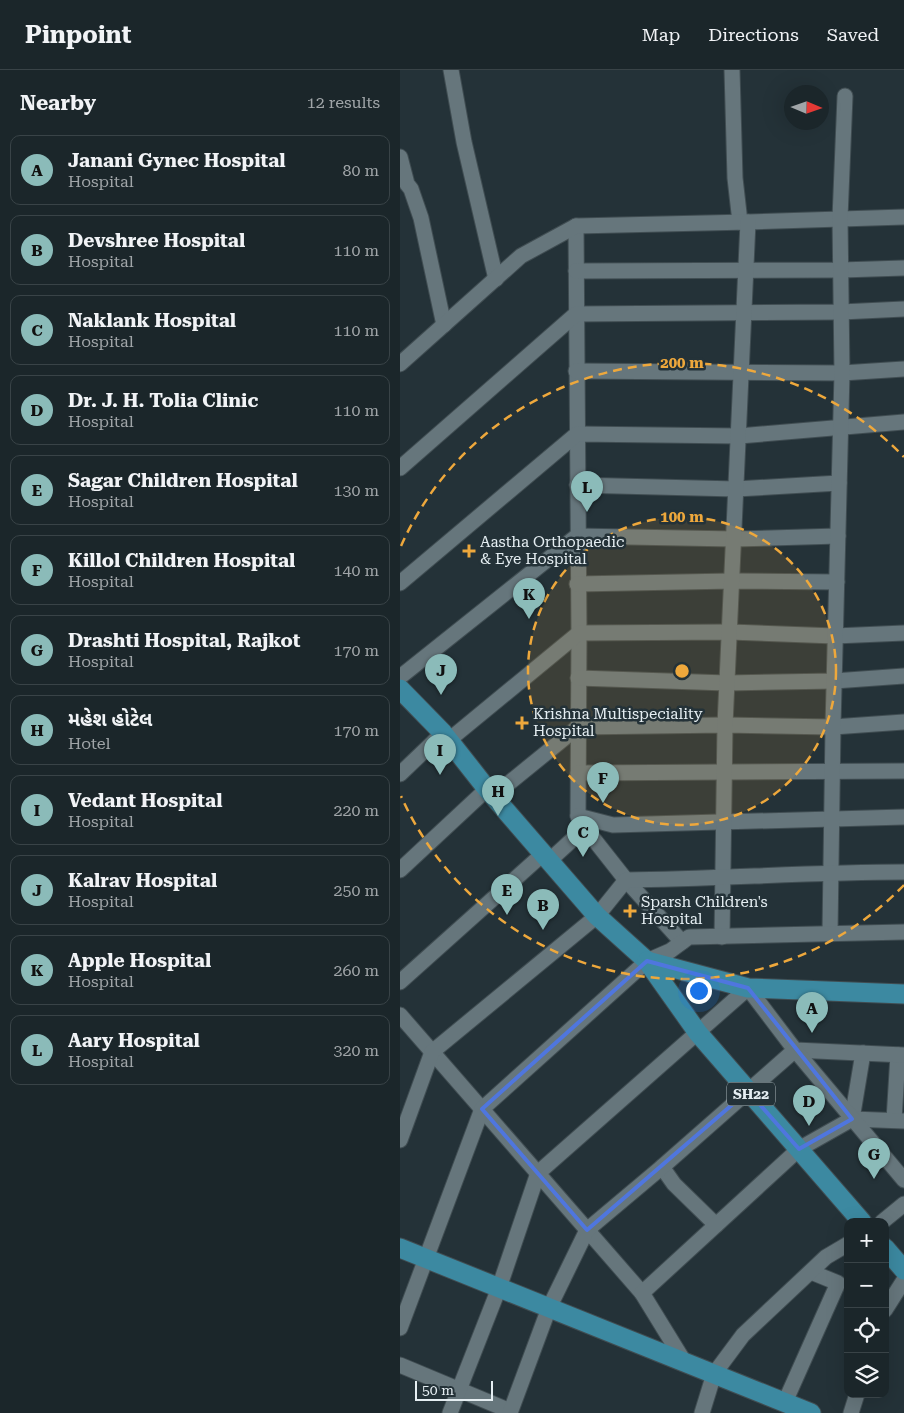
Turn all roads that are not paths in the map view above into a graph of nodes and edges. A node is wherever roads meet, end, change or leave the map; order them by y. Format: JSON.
{"nodes":[{"id":1,"x":451,"y":70,"type":"edge"},
{"id":2,"x":732,"y":70,"type":"edge"},
{"id":3,"x":845,"y":96,"type":"dead end"},
{"id":4,"x":400,"y":158,"type":"edge"},
{"id":5,"x":403,"y":185,"type":"edge"},
{"id":6,"x":904,"y":217,"type":"edge"},
{"id":7,"x":840,"y":218,"type":"junction"},
{"id":8,"x":744,"y":222,"type":"junction"},
{"id":9,"x":576,"y":226,"type":"junction"},
{"id":10,"x":904,"y":268,"type":"edge"},
{"id":11,"x":840,"y":270,"type":"junction"},
{"id":12,"x":576,"y":271,"type":"junction"},
{"id":13,"x":746,"y":271,"type":"junction"},
{"id":14,"x":496,"y":279,"type":"junction"},
{"id":15,"x":904,"y":309,"type":"edge"},
{"id":16,"x":841,"y":312,"type":"junction"},
{"id":17,"x":744,"y":313,"type":"junction"},
{"id":18,"x":576,"y":314,"type":"junction"},
{"id":19,"x":444,"y":325,"type":"junction"},
{"id":20,"x":400,"y":364,"type":"edge"},
{"id":21,"x":904,"y":369,"type":"edge"},
{"id":22,"x":576,"y":371,"type":"junction"},
{"id":23,"x":742,"y":371,"type":"junction"},
{"id":24,"x":842,"y":373,"type":"junction"},
{"id":25,"x":904,"y":422,"type":"edge"},
{"id":26,"x":840,"y":426,"type":"junction"},
{"id":27,"x":577,"y":434,"type":"junction"},
{"id":28,"x":739,"y":436,"type":"junction"},
{"id":29,"x":400,"y":468,"type":"edge"},
{"id":30,"x":839,"y":483,"type":"junction"},
{"id":31,"x":577,"y":485,"type":"junction"},
{"id":32,"x":736,"y":489,"type":"junction"},
{"id":33,"x":577,"y":536,"type":"junction"},
{"id":34,"x":838,"y":536,"type":"junction"},
{"id":35,"x":734,"y":539,"type":"junction"},
{"id":36,"x":732,"y":581,"type":"junction"},
{"id":37,"x":837,"y":582,"type":"junction"},
{"id":38,"x":400,"y":583,"type":"edge"},
{"id":39,"x":577,"y":584,"type":"junction"},
{"id":40,"x":730,"y":632,"type":"junction"},
{"id":41,"x":579,"y":633,"type":"junction"},
{"id":42,"x":904,"y":633,"type":"edge"},
{"id":43,"x":835,"y":636,"type":"junction"},
{"id":44,"x":904,"y":676,"type":"edge"},
{"id":45,"x":400,"y":677,"type":"edge"},
{"id":46,"x":578,"y":678,"type":"junction"},
{"id":47,"x":834,"y":681,"type":"junction"},
{"id":48,"x":727,"y":683,"type":"junction"},
{"id":49,"x":400,"y":688,"type":"edge"},
{"id":50,"x":904,"y":722,"type":"edge"},
{"id":51,"x":725,"y":725,"type":"junction"},
{"id":52,"x":578,"y":727,"type":"junction"},
{"id":53,"x":833,"y":727,"type":"junction"},
{"id":54,"x":446,"y":736,"type":"junction"},
{"id":55,"x":904,"y":771,"type":"edge"},
{"id":56,"x":725,"y":772,"type":"junction"},
{"id":57,"x":832,"y":772,"type":"junction"},
{"id":58,"x":578,"y":773,"type":"junction"},
{"id":59,"x":400,"y":774,"type":"edge"},
{"id":60,"x":490,"y":792,"type":"junction"},
{"id":61,"x":904,"y":817,"type":"edge"},
{"id":62,"x":832,"y":819,"type":"junction"},
{"id":63,"x":581,"y":822,"type":"junction"},
{"id":64,"x":724,"y":822,"type":"junction"},
{"id":65,"x":546,"y":857,"type":"junction"},
{"id":66,"x":402,"y":865,"type":"edge"},
{"id":67,"x":831,"y":872,"type":"junction"},
{"id":68,"x":904,"y":872,"type":"edge"},
{"id":69,"x":723,"y":879,"type":"junction"},
{"id":70,"x":626,"y":880,"type":"junction"},
{"id":71,"x":597,"y":916,"type":"junction"},
{"id":72,"x":904,"y":932,"type":"edge"},
{"id":73,"x":830,"y":933,"type":"junction"},
{"id":74,"x":722,"y":937,"type":"junction"},
{"id":75,"x":682,"y":942,"type":"junction"},
{"id":76,"x":647,"y":961,"type":"junction"},
{"id":77,"x":400,"y":982,"type":"edge"},
{"id":78,"x":748,"y":988,"type":"junction"},
{"id":79,"x":904,"y":994,"type":"edge"},
{"id":80,"x":400,"y":1015,"type":"edge"},
{"id":81,"x":698,"y":1033,"type":"junction"},
{"id":82,"x":795,"y":1050,"type":"junction"},
{"id":83,"x":432,"y":1052,"type":"junction"},
{"id":84,"x":864,"y":1053,"type":"junction"},
{"id":85,"x":901,"y":1055,"type":"edge"},
{"id":86,"x":748,"y":1090,"type":"junction"},
{"id":87,"x":482,"y":1109,"type":"junction"},
{"id":88,"x":852,"y":1118,"type":"junction"},
{"id":89,"x":899,"y":1121,"type":"edge"},
{"id":90,"x":400,"y":1140,"type":"edge"},
{"id":91,"x":799,"y":1148,"type":"junction"},
{"id":92,"x":662,"y":1167,"type":"junction"},
{"id":93,"x":538,"y":1173,"type":"junction"},
{"id":94,"x":904,"y":1180,"type":"edge"},
{"id":95,"x":904,"y":1204,"type":"edge"},
{"id":96,"x":859,"y":1218,"type":"edge"},
{"id":97,"x":887,"y":1218,"type":"edge"},
{"id":98,"x":716,"y":1225,"type":"junction"},
{"id":99,"x":587,"y":1230,"type":"junction"},
{"id":100,"x":844,"y":1247,"type":"edge"},
{"id":101,"x":400,"y":1248,"type":"edge"},
{"id":102,"x":889,"y":1253,"type":"edge"},
{"id":103,"x":427,"y":1259,"type":"junction"},
{"id":104,"x":904,"y":1270,"type":"edge"},
{"id":105,"x":811,"y":1272,"type":"junction"},
{"id":106,"x":904,"y":1280,"type":"edge"},
{"id":107,"x":500,"y":1288,"type":"junction"},
{"id":108,"x":642,"y":1293,"type":"junction"},
{"id":109,"x":549,"y":1308,"type":"junction"},
{"id":110,"x":886,"y":1308,"type":"edge"},
{"id":111,"x":400,"y":1328,"type":"edge"},
{"id":112,"x":685,"y":1362,"type":"junction"},
{"id":113,"x":400,"y":1364,"type":"edge"},
{"id":114,"x":714,"y":1374,"type":"junction"},
{"id":115,"x":460,"y":1389,"type":"junction"},
{"id":116,"x":856,"y":1398,"type":"edge"},
{"id":117,"x":785,"y":1402,"type":"junction"},
{"id":118,"x":704,"y":1406,"type":"edge"},
{"id":119,"x":510,"y":1412,"type":"edge"},
{"id":120,"x":450,"y":1413,"type":"edge"},
{"id":121,"x":715,"y":1413,"type":"edge"},
{"id":122,"x":811,"y":1413,"type":"edge"},
{"id":123,"x":851,"y":1413,"type":"edge"}],
"edges":[{"from":1,"to":14,"type":"street"},
{"from":2,"to":8,"type":"street"},
{"from":3,"to":7,"type":"street"},
{"from":4,"to":5,"type":"street"},
{"from":5,"to":19,"type":"street"},
{"from":6,"to":7,"type":"street"},
{"from":7,"to":8,"type":"street"},
{"from":7,"to":11,"type":"street"},
{"from":8,"to":9,"type":"street"},
{"from":8,"to":13,"type":"street"},
{"from":9,"to":12,"type":"street"},
{"from":9,"to":14,"type":"street"},
{"from":10,"to":11,"type":"street"},
{"from":11,"to":13,"type":"street"},
{"from":11,"to":16,"type":"street"},
{"from":12,"to":13,"type":"street"},
{"from":12,"to":18,"type":"street"},
{"from":13,"to":17,"type":"street"},
{"from":14,"to":19,"type":"street"},
{"from":15,"to":16,"type":"street"},
{"from":16,"to":17,"type":"street"},
{"from":16,"to":24,"type":"street"},
{"from":17,"to":18,"type":"street"},
{"from":17,"to":23,"type":"street"},
{"from":18,"to":22,"type":"street"},
{"from":18,"to":29,"type":"street"},
{"from":19,"to":20,"type":"street"},
{"from":21,"to":24,"type":"street"},
{"from":22,"to":23,"type":"street"},
{"from":22,"to":27,"type":"street"},
{"from":23,"to":24,"type":"street"},
{"from":23,"to":28,"type":"street"},
{"from":24,"to":26,"type":"street"},
{"from":25,"to":26,"type":"street"},
{"from":26,"to":28,"type":"street"},
{"from":26,"to":30,"type":"street"},
{"from":27,"to":28,"type":"street"},
{"from":27,"to":31,"type":"street"},
{"from":27,"to":38,"type":"street"},
{"from":28,"to":32,"type":"street"},
{"from":30,"to":32,"type":"street"},
{"from":30,"to":34,"type":"street"},
{"from":31,"to":32,"type":"street"},
{"from":31,"to":33,"type":"street"},
{"from":32,"to":35,"type":"street"},
{"from":33,"to":35,"type":"street"},
{"from":33,"to":39,"type":"street"},
{"from":33,"to":45,"type":"street"},
{"from":34,"to":35,"type":"street"},
{"from":34,"to":37,"type":"street"},
{"from":35,"to":36,"type":"street"},
{"from":36,"to":37,"type":"street"},
{"from":36,"to":39,"type":"street"},
{"from":36,"to":40,"type":"street"},
{"from":37,"to":43,"type":"street"},
{"from":39,"to":41,"type":"street"},
{"from":40,"to":41,"type":"street"},
{"from":40,"to":43,"type":"street"},
{"from":40,"to":48,"type":"street"},
{"from":41,"to":46,"type":"street"},
{"from":41,"to":54,"type":"street"},
{"from":42,"to":43,"type":"street"},
{"from":43,"to":47,"type":"street"},
{"from":44,"to":47,"type":"street"},
{"from":46,"to":48,"type":"street"},
{"from":46,"to":52,"type":"street"},
{"from":47,"to":48,"type":"street"},
{"from":47,"to":53,"type":"street"},
{"from":48,"to":51,"type":"street"},
{"from":49,"to":54,"type":"main road","number":"SH22"},
{"from":50,"to":53,"type":"street"},
{"from":51,"to":52,"type":"street"},
{"from":51,"to":53,"type":"street"},
{"from":51,"to":56,"type":"street"},
{"from":52,"to":58,"type":"street"},
{"from":52,"to":60,"type":"street"},
{"from":53,"to":57,"type":"street"},
{"from":54,"to":59,"type":"street"},
{"from":54,"to":60,"type":"main road","number":"SH22"},
{"from":55,"to":57,"type":"street"},
{"from":56,"to":57,"type":"street"},
{"from":56,"to":58,"type":"street"},
{"from":56,"to":64,"type":"street"},
{"from":57,"to":62,"type":"street"},
{"from":58,"to":63,"type":"street"},
{"from":60,"to":65,"type":"main road","number":"SH22"},
{"from":60,"to":66,"type":"street"},
{"from":61,"to":62,"type":"street"},
{"from":62,"to":64,"type":"street"},
{"from":62,"to":67,"type":"street"},
{"from":63,"to":64,"type":"street"},
{"from":63,"to":65,"type":"street"},
{"from":63,"to":70,"type":"street"},
{"from":64,"to":69,"type":"street"},
{"from":65,"to":71,"type":"main road","number":"SH22"},
{"from":65,"to":77,"type":"street"},
{"from":67,"to":68,"type":"street"},
{"from":67,"to":69,"type":"street"},
{"from":67,"to":73,"type":"street"},
{"from":69,"to":70,"type":"street"},
{"from":69,"to":74,"type":"street"},
{"from":70,"to":71,"type":"street"},
{"from":70,"to":75,"type":"street"},
{"from":71,"to":76,"type":"main road","number":"SH22"},
{"from":71,"to":83,"type":"street"},
{"from":72,"to":73,"type":"street"},
{"from":73,"to":74,"type":"street"},
{"from":74,"to":75,"type":"street"},
{"from":75,"to":76,"type":"street"},
{"from":76,"to":78,"type":"main road"},
{"from":76,"to":81,"type":"main road","number":"SH22"},
{"from":76,"to":87,"type":"street"},
{"from":78,"to":79,"type":"main road"},
{"from":78,"to":81,"type":"street"},
{"from":78,"to":82,"type":"street"},
{"from":80,"to":83,"type":"street"},
{"from":81,"to":86,"type":"main road","number":"SH22"},
{"from":81,"to":93,"type":"street"},
{"from":82,"to":84,"type":"street"},
{"from":82,"to":86,"type":"street"},
{"from":82,"to":88,"type":"street"},
{"from":83,"to":87,"type":"street"},
{"from":83,"to":90,"type":"street"},
{"from":84,"to":85,"type":"street"},
{"from":84,"to":88,"type":"street"},
{"from":85,"to":89,"type":"street"},
{"from":86,"to":91,"type":"main road","number":"SH22"},
{"from":86,"to":92,"type":"street"},
{"from":87,"to":93,"type":"street"},
{"from":87,"to":103,"type":"street"},
{"from":88,"to":89,"type":"street"},
{"from":88,"to":91,"type":"street"},
{"from":88,"to":94,"type":"street"},
{"from":91,"to":96,"type":"main road","number":"SH22"},
{"from":91,"to":98,"type":"street"},
{"from":92,"to":98,"type":"street"},
{"from":92,"to":99,"type":"street"},
{"from":93,"to":99,"type":"street"},
{"from":93,"to":107,"type":"street"},
{"from":95,"to":97,"type":"street"},
{"from":98,"to":108,"type":"street"},
{"from":99,"to":108,"type":"street"},
{"from":99,"to":109,"type":"street"},
{"from":100,"to":105,"type":"street"},
{"from":101,"to":103,"type":"main road"},
{"from":102,"to":104,"type":"main road"},
{"from":103,"to":107,"type":"main road"},
{"from":103,"to":111,"type":"street"},
{"from":105,"to":114,"type":"street"},
{"from":105,"to":117,"type":"street"},
{"from":106,"to":110,"type":"street"},
{"from":107,"to":109,"type":"main road"},
{"from":107,"to":115,"type":"street"},
{"from":108,"to":112,"type":"street"},
{"from":109,"to":112,"type":"main road"},
{"from":109,"to":119,"type":"street"},
{"from":112,"to":114,"type":"main road"},
{"from":113,"to":115,"type":"street"},
{"from":114,"to":117,"type":"main road"},
{"from":114,"to":118,"type":"street"},
{"from":115,"to":119,"type":"street"},
{"from":115,"to":120,"type":"street"},
{"from":116,"to":123,"type":"street"},
{"from":117,"to":122,"type":"main road"},
{"from":118,"to":121,"type":"street"}]}
